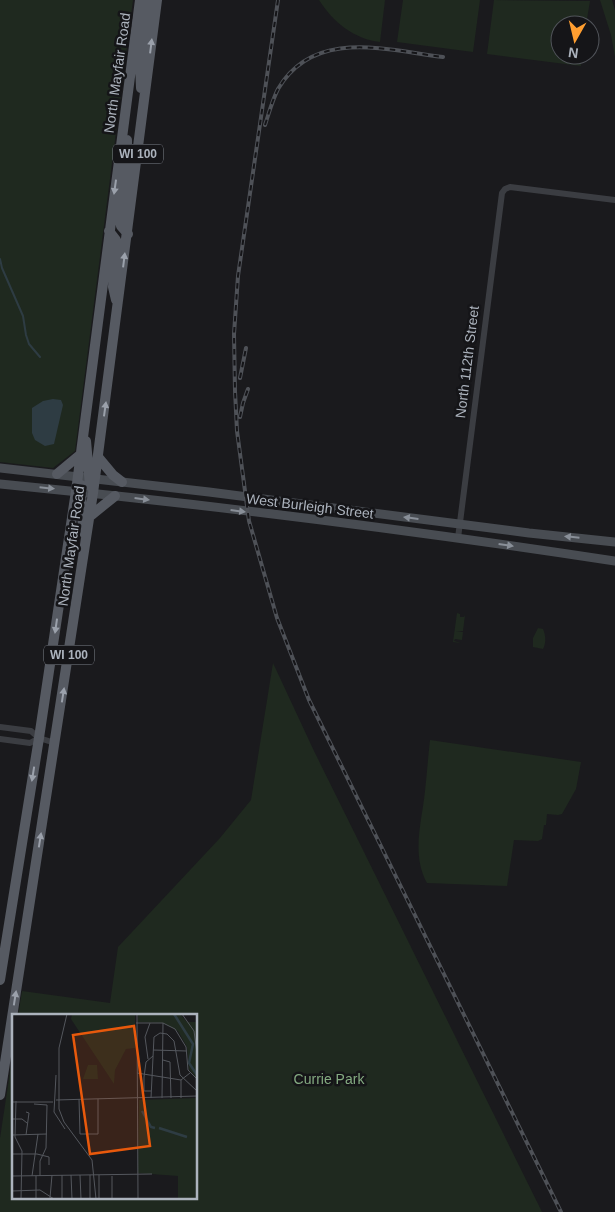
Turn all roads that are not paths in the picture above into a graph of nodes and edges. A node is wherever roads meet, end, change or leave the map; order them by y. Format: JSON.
{"nodes":[{"id":1,"x":140,"y":0,"type":"edge"},
{"id":2,"x":147,"y":0,"type":"edge"},
{"id":3,"x":157,"y":0,"type":"edge"},
{"id":4,"x":125,"y":111,"type":"junction"},
{"id":5,"x":142,"y":119,"type":"junction"},
{"id":6,"x":615,"y":200,"type":"edge"},
{"id":7,"x":109,"y":231,"type":"junction"},
{"id":8,"x":128,"y":234,"type":"junction"},
{"id":9,"x":118,"y":308,"type":"junction"},
{"id":10,"x":84,"y":430,"type":"junction"},
{"id":11,"x":81,"y":454,"type":"junction"},
{"id":12,"x":98,"y":457,"type":"junction"},
{"id":13,"x":0,"y":468,"type":"edge"},
{"id":14,"x":57,"y":474,"type":"junction"},
{"id":15,"x":78,"y":477,"type":"junction"},
{"id":16,"x":92,"y":478,"type":"junction"},
{"id":17,"x":122,"y":482,"type":"junction"},
{"id":18,"x":0,"y":484,"type":"edge"},
{"id":19,"x":79,"y":492,"type":"junction"},
{"id":20,"x":93,"y":493,"type":"junction"},
{"id":21,"x":115,"y":496,"type":"junction"},
{"id":22,"x":90,"y":517,"type":"junction"},
{"id":23,"x":459,"y":524,"type":"junction"},
{"id":24,"x":458,"y":538,"type":"junction"},
{"id":25,"x":86,"y":541,"type":"junction"},
{"id":26,"x":615,"y":542,"type":"edge"},
{"id":27,"x":615,"y":561,"type":"edge"},
{"id":28,"x":0,"y":727,"type":"edge"},
{"id":29,"x":39,"y":738,"type":"junction"},
{"id":30,"x":0,"y":739,"type":"edge"},
{"id":31,"x":56,"y":743,"type":"junction"},
{"id":32,"x":0,"y":980,"type":"edge"},
{"id":33,"x":2,"y":1063,"type":"edge"},
{"id":34,"x":0,"y":1095,"type":"edge"}],
"edges":[{"from":1,"to":4,"type":"main road","name":"North Mayfair Road","number":"WI 100"},
{"from":2,"to":5,"type":"main road"},
{"from":5,"to":3,"type":"main road","name":"North Mayfair Road","number":"WI 100","one_way":true},
{"from":4,"to":7,"type":"main road","name":"North Mayfair Road","number":"WI 100","one_way":true},
{"from":4,"to":8,"type":"main road"},
{"from":5,"to":8,"type":"main road","name":"North Mayfair Road","number":"WI 100"},
{"from":6,"to":23,"type":"street","name":"North 112th Street"},
{"from":7,"to":9,"type":"main road"},
{"from":7,"to":10,"type":"main road","name":"North Mayfair Road","number":"WI 100"},
{"from":9,"to":8,"type":"main road","name":"North Mayfair Road","number":"WI 100","one_way":true},
{"from":12,"to":9,"type":"main road","name":"North Mayfair Road","number":"WI 100","one_way":true},
{"from":10,"to":11,"type":"main road","name":"North Mayfair Road","number":"WI 100"},
{"from":10,"to":16,"type":"main road"},
{"from":11,"to":14,"type":"main road"},
{"from":11,"to":15,"type":"main road","name":"North Mayfair Road","number":"WI 100"},
{"from":12,"to":16,"type":"main road","name":"North Mayfair Road","number":"WI 100"},
{"from":12,"to":17,"type":"main road"},
{"from":13,"to":14,"type":"main road","name":"West Burleigh Street"},
{"from":14,"to":15,"type":"main road","name":"West Burleigh Street"},
{"from":15,"to":16,"type":"main road","name":"West Burleigh Street"},
{"from":15,"to":19,"type":"main road"},
{"from":16,"to":17,"type":"main road","name":"West Burleigh Street"},
{"from":16,"to":20,"type":"main road"},
{"from":23,"to":17,"type":"main road","name":"West Burleigh Street","one_way":true},
{"from":18,"to":19,"type":"main road","name":"West Burleigh Street","one_way":true},
{"from":19,"to":20,"type":"main road","name":"West Burleigh Street"},
{"from":19,"to":25,"type":"main road"},
{"from":19,"to":29,"type":"main road","name":"North Mayfair Road","number":"WI 100","one_way":true},
{"from":20,"to":21,"type":"main road","name":"West Burleigh Street"},
{"from":20,"to":22,"type":"main road","name":"North Mayfair Road","number":"WI 100"},
{"from":21,"to":22,"type":"main road"},
{"from":21,"to":24,"type":"main road","name":"West Burleigh Street","one_way":true},
{"from":22,"to":25,"type":"main road","name":"North Mayfair Road","number":"WI 100"},
{"from":23,"to":24,"type":"street","name":"North 112th Street"},
{"from":26,"to":23,"type":"main road","name":"West Burleigh Street","one_way":true},
{"from":24,"to":27,"type":"main road","name":"West Burleigh Street","one_way":true},
{"from":31,"to":25,"type":"main road","name":"North Mayfair Road","number":"WI 100","one_way":true},
{"from":28,"to":29,"type":"street"},
{"from":29,"to":30,"type":"street"},
{"from":29,"to":31,"type":"street"},
{"from":29,"to":32,"type":"main road","name":"North Mayfair Road","number":"WI 100","one_way":true},
{"from":33,"to":31,"type":"main road","name":"North Mayfair Road","number":"WI 100","one_way":true},
{"from":33,"to":34,"type":"main road","name":"North Mayfair Road","number":"WI 100"}]}
